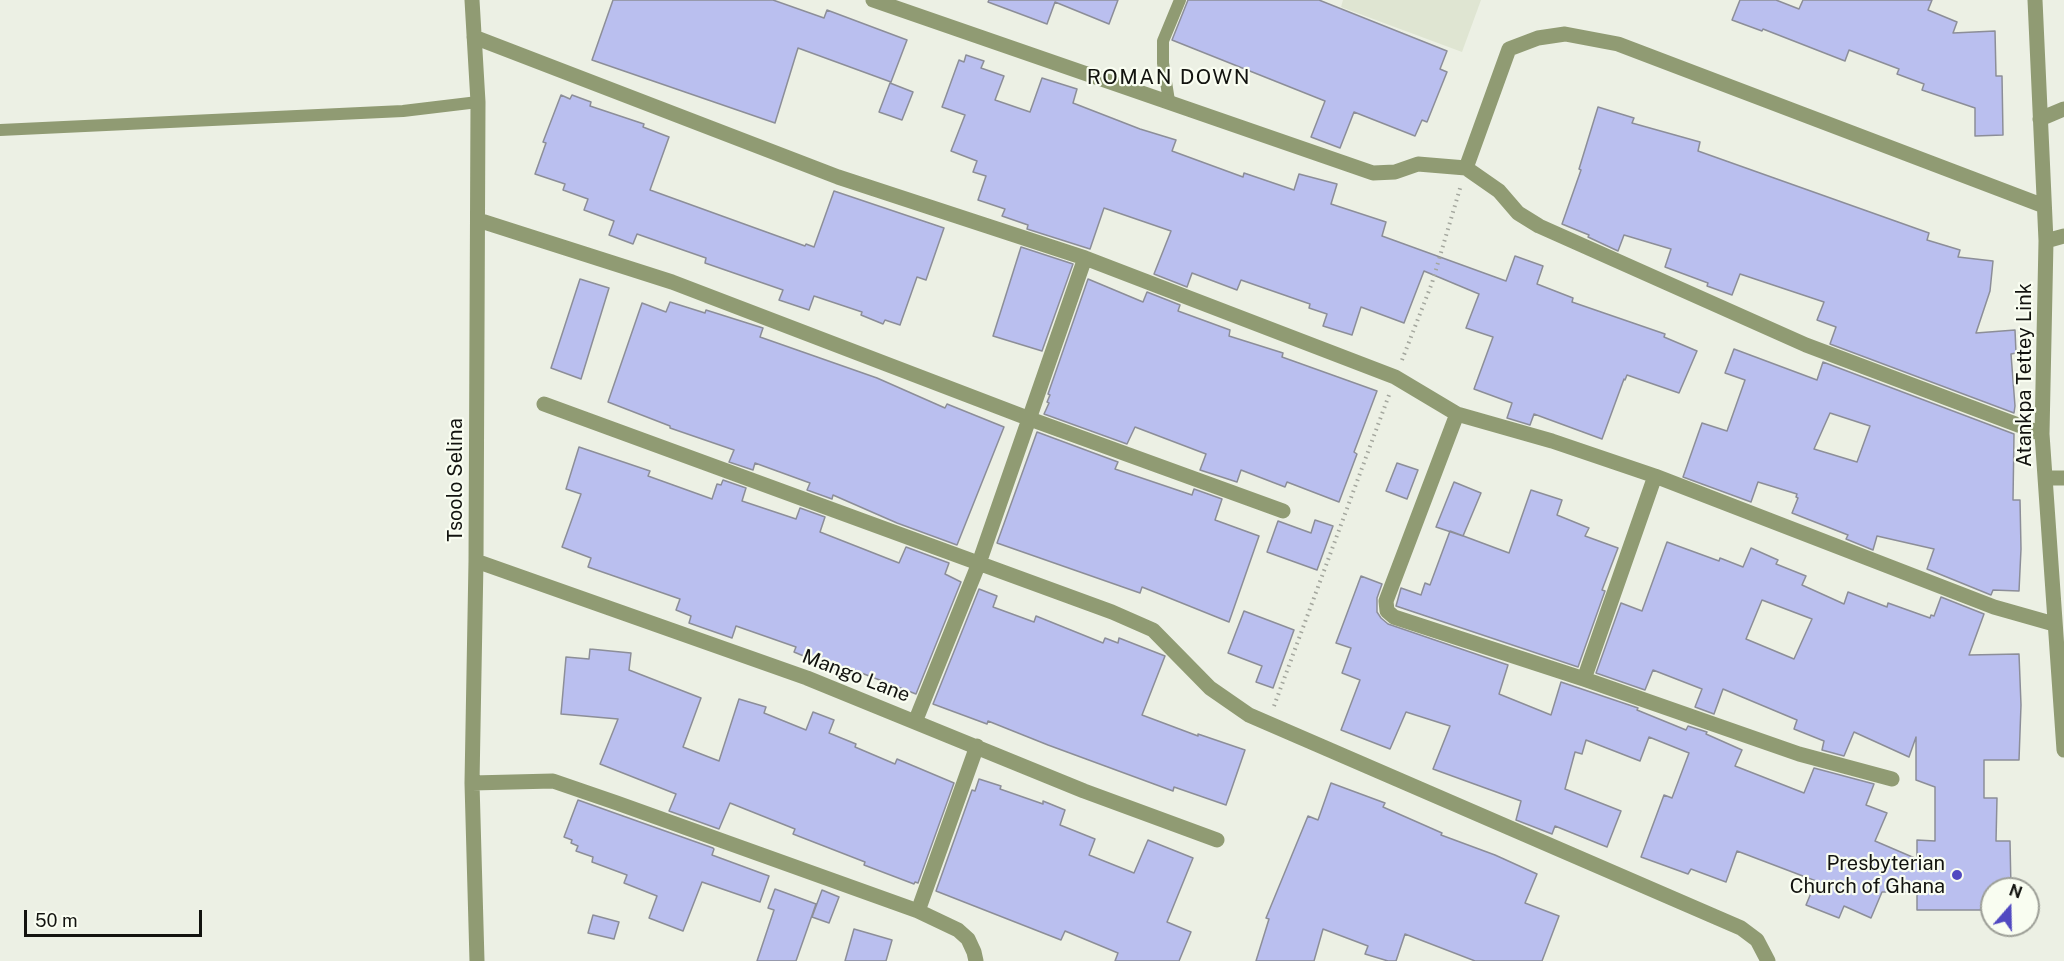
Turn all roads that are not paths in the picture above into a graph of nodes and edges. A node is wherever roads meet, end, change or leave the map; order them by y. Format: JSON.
{"nodes":[{"id":1,"x":472,"y":0,"type":"edge"},
{"id":2,"x":873,"y":0,"type":"edge"},
{"id":3,"x":1180,"y":0,"type":"edge"},
{"id":4,"x":2035,"y":0,"type":"edge"},
{"id":5,"x":474,"y":37,"type":"junction"},
{"id":6,"x":1169,"y":101,"type":"junction"},
{"id":7,"x":478,"y":102,"type":"junction"},
{"id":8,"x":2064,"y":110,"type":"edge"},
{"id":9,"x":2040,"y":119,"type":"junction"},
{"id":10,"x":0,"y":130,"type":"edge"},
{"id":11,"x":1466,"y":168,"type":"junction"},
{"id":12,"x":2043,"y":206,"type":"junction"},
{"id":13,"x":478,"y":220,"type":"junction"},
{"id":14,"x":2064,"y":236,"type":"edge"},
{"id":15,"x":2046,"y":240,"type":"junction"},
{"id":16,"x":1084,"y":258,"type":"junction"},
{"id":17,"x":544,"y":404,"type":"dead end"},
{"id":18,"x":1457,"y":414,"type":"junction"},
{"id":19,"x":1030,"y":418,"type":"junction"},
{"id":20,"x":2042,"y":434,"type":"junction"},
{"id":21,"x":1655,"y":476,"type":"junction"},
{"id":22,"x":2046,"y":478,"type":"junction"},
{"id":23,"x":2064,"y":478,"type":"edge"},
{"id":24,"x":1283,"y":511,"type":"dead end"},
{"id":25,"x":476,"y":561,"type":"junction"},
{"id":26,"x":979,"y":563,"type":"junction"},
{"id":27,"x":2054,"y":624,"type":"junction"},
{"id":28,"x":1584,"y":679,"type":"junction"},
{"id":29,"x":915,"y":722,"type":"junction"},
{"id":30,"x":977,"y":746,"type":"junction"},
{"id":31,"x":2064,"y":750,"type":"edge"},
{"id":32,"x":1892,"y":779,"type":"dead end"},
{"id":33,"x":472,"y":783,"type":"junction"},
{"id":34,"x":1216,"y":840,"type":"dead end"},
{"id":35,"x":918,"y":911,"type":"junction"},
{"id":36,"x":477,"y":961,"type":"edge"},
{"id":37,"x":976,"y":961,"type":"edge"},
{"id":38,"x":1768,"y":961,"type":"edge"}],
"edges":[{"from":1,"to":5,"type":"street","name":"Tsoolo Selina"},
{"from":2,"to":6,"type":"street"},
{"from":3,"to":6,"type":"lane"},
{"from":4,"to":9,"type":"street","name":"Atankpa Tettey Link"},
{"from":5,"to":7,"type":"street","name":"Tsoolo Selina"},
{"from":5,"to":16,"type":"street"},
{"from":6,"to":11,"type":"street"},
{"from":7,"to":10,"type":"lane"},
{"from":7,"to":13,"type":"street","name":"Tsoolo Selina"},
{"from":8,"to":9,"type":"street"},
{"from":9,"to":12,"type":"street","name":"Atankpa Tettey Link"},
{"from":11,"to":12,"type":"street"},
{"from":11,"to":20,"type":"street"},
{"from":12,"to":15,"type":"street","name":"Atankpa Tettey Link"},
{"from":13,"to":19,"type":"street"},
{"from":13,"to":25,"type":"street","name":"Tsoolo Selina"},
{"from":14,"to":15,"type":"street"},
{"from":15,"to":20,"type":"street","name":"Atankpa Tettey Link"},
{"from":16,"to":18,"type":"street"},
{"from":16,"to":19,"type":"street"},
{"from":17,"to":26,"type":"street"},
{"from":18,"to":21,"type":"street"},
{"from":18,"to":28,"type":"street"},
{"from":19,"to":24,"type":"street"},
{"from":19,"to":26,"type":"street"},
{"from":20,"to":22,"type":"street","name":"Atankpa Tettey Link"},
{"from":21,"to":27,"type":"street"},
{"from":21,"to":28,"type":"street"},
{"from":22,"to":23,"type":"street"},
{"from":22,"to":27,"type":"street","name":"Atankpa Tettey Link"},
{"from":25,"to":29,"type":"street","name":"Mango Lane"},
{"from":25,"to":33,"type":"street","name":"Tsoolo Selina"},
{"from":26,"to":29,"type":"street"},
{"from":26,"to":38,"type":"street"},
{"from":27,"to":31,"type":"street","name":"Atankpa Tettey Link"},
{"from":28,"to":32,"type":"street"},
{"from":29,"to":30,"type":"street","name":"Mango Lane"},
{"from":30,"to":34,"type":"street","name":"Mango Lane"},
{"from":30,"to":35,"type":"street"},
{"from":33,"to":35,"type":"street"},
{"from":33,"to":36,"type":"street","name":"Tsoolo Selina"},
{"from":35,"to":37,"type":"street"}]}
